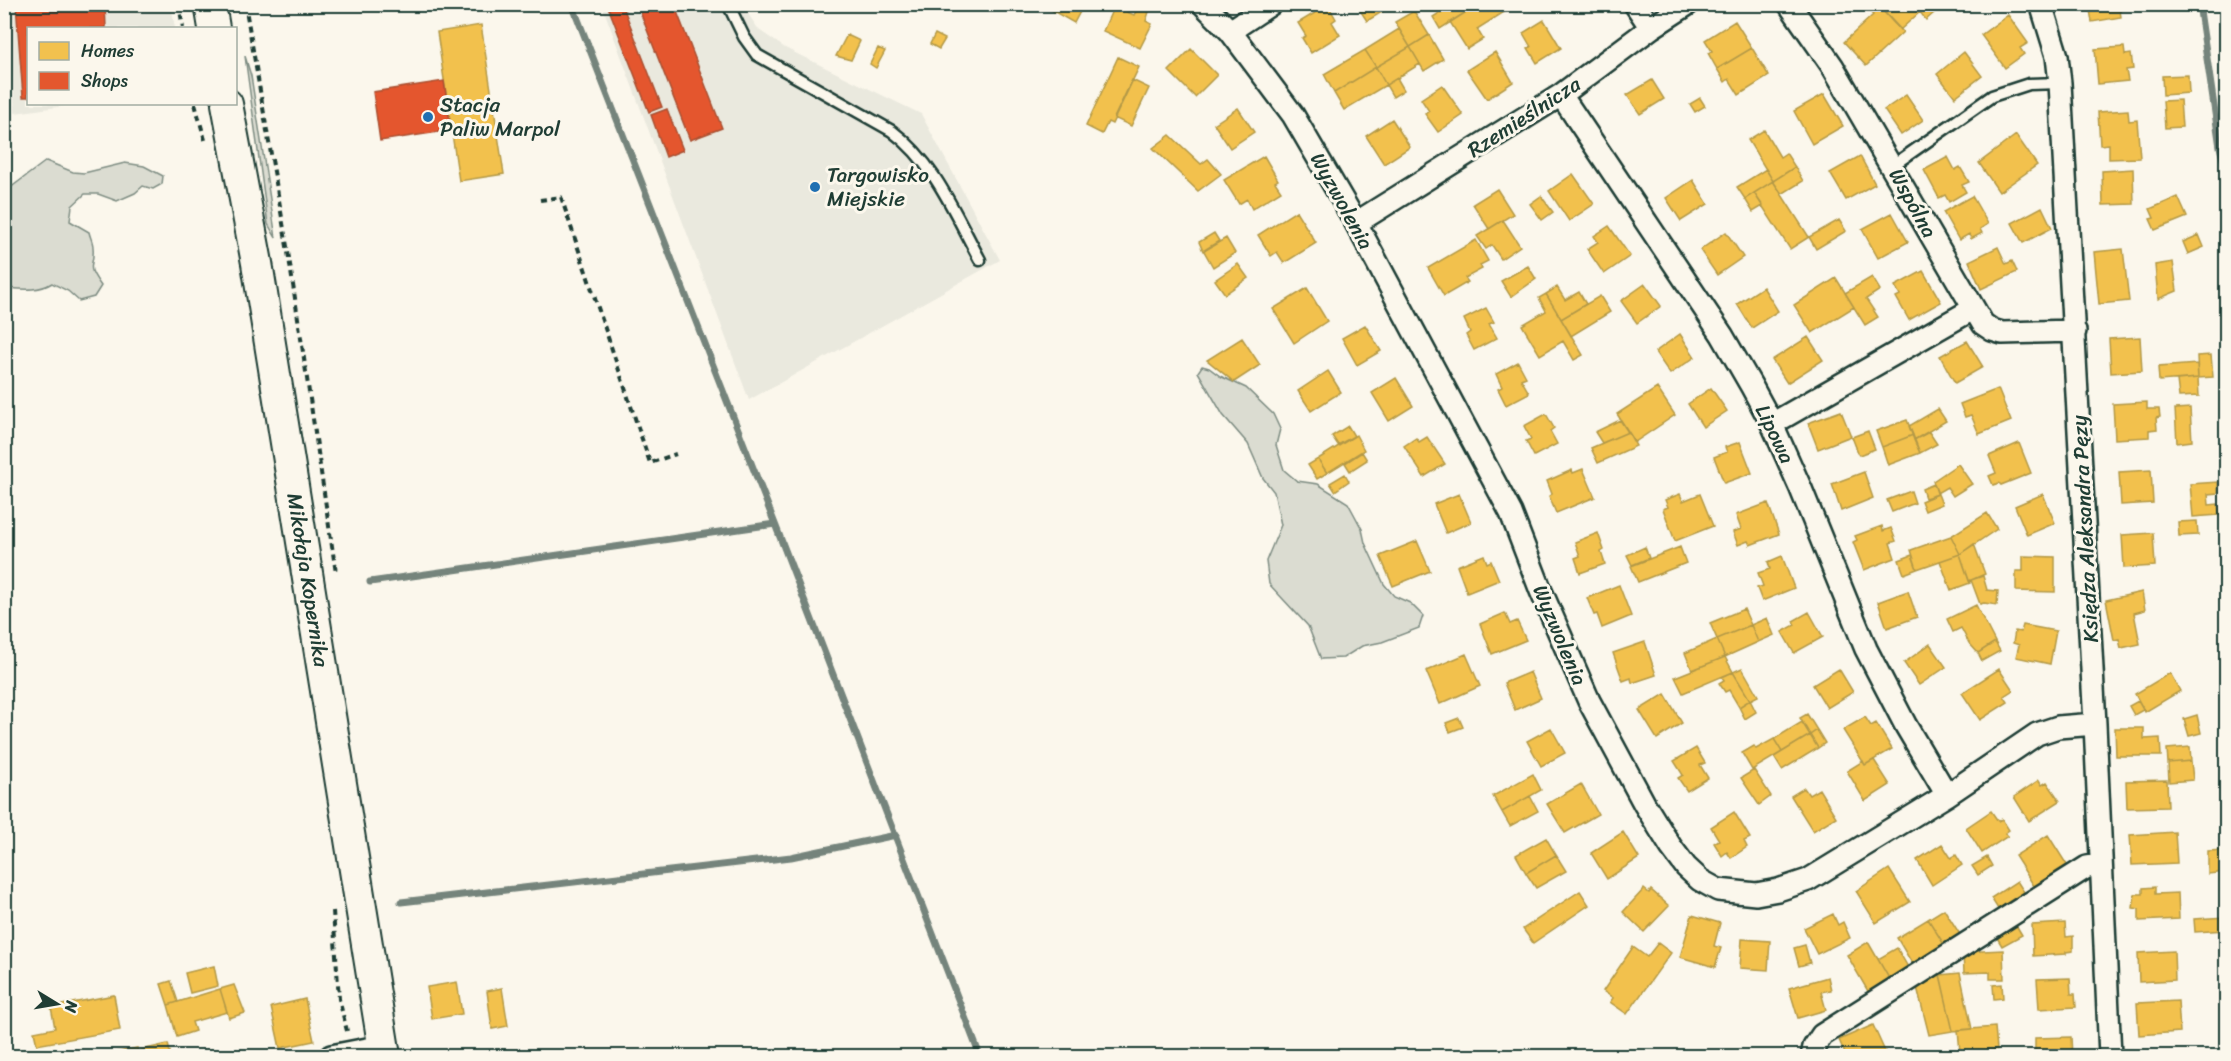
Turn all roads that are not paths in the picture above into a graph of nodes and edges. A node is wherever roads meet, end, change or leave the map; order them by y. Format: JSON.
{"nodes":[{"id":1,"x":210,"y":4,"type":"edge"},
{"id":2,"x":728,"y":4,"type":"edge"},
{"id":3,"x":1203,"y":4,"type":"edge"},
{"id":4,"x":1271,"y":4,"type":"edge"},
{"id":5,"x":1635,"y":4,"type":"edge"},
{"id":6,"x":1688,"y":4,"type":"edge"},
{"id":7,"x":1789,"y":4,"type":"edge"},
{"id":8,"x":2041,"y":4,"type":"edge"},
{"id":9,"x":214,"y":27,"type":"edge"},
{"id":10,"x":1651,"y":28,"type":"junction"},
{"id":11,"x":1230,"y":31,"type":"junction"},
{"id":12,"x":2060,"y":83,"type":"junction"},
{"id":13,"x":1562,"y":95,"type":"junction"},
{"id":14,"x":227,"y":105,"type":"edge"},
{"id":15,"x":1892,"y":166,"type":"junction"},
{"id":16,"x":1356,"y":223,"type":"junction"},
{"id":17,"x":980,"y":260,"type":"dead end"},
{"id":18,"x":1973,"y":309,"type":"junction"},
{"id":19,"x":2075,"y":331,"type":"junction"},
{"id":20,"x":1772,"y":424,"type":"junction"},
{"id":21,"x":2096,"y":724,"type":"junction"},
{"id":22,"x":1947,"y":795,"type":"junction"},
{"id":23,"x":2101,"y":865,"type":"junction"},
{"id":24,"x":384,"y":1051,"type":"edge"},
{"id":25,"x":331,"y":1056,"type":"edge"},
{"id":26,"x":1812,"y":1056,"type":"edge"},
{"id":27,"x":2110,"y":1056,"type":"edge"}],
"edges":[{"from":1,"to":9,"type":"main road"},
{"from":2,"to":17,"type":"lane"},
{"from":3,"to":11,"type":"street","name":"Wyzwolenia"},
{"from":4,"to":11,"type":"street"},
{"from":5,"to":10,"type":"street"},
{"from":6,"to":10,"type":"street","name":"Rzemieślnicza"},
{"from":7,"to":15,"type":"street","name":"Wspólna"},
{"from":8,"to":12,"type":"street","name":"Księdza Aleksandra Pęzy"},
{"from":10,"to":13,"type":"street","name":"Rzemieślnicza"},
{"from":11,"to":16,"type":"street","name":"Wyzwolenia"},
{"from":12,"to":15,"type":"lane"},
{"from":12,"to":19,"type":"street","name":"Księdza Aleksandra Pęzy"},
{"from":13,"to":16,"type":"street","name":"Rzemieślnicza"},
{"from":13,"to":20,"type":"street","name":"Lipowa"},
{"from":14,"to":24,"type":"main road","name":"Mikołaja Kopernika"},
{"from":15,"to":18,"type":"street","name":"Wspólna"},
{"from":16,"to":22,"type":"street","name":"Wyzwolenia"},
{"from":18,"to":19,"type":"street","name":"Wspólna"},
{"from":18,"to":20,"type":"street"},
{"from":19,"to":21,"type":"street","name":"Księdza Aleksandra Pęzy"},
{"from":20,"to":22,"type":"street","name":"Lipowa"},
{"from":21,"to":22,"type":"street","name":"Wyzwolenia"},
{"from":21,"to":23,"type":"street","name":"Księdza Aleksandra Pęzy"},
{"from":23,"to":26,"type":"street"},
{"from":23,"to":27,"type":"street","name":"Księdza Aleksandra Pęzy"},
{"from":24,"to":25,"type":"street"}]}
